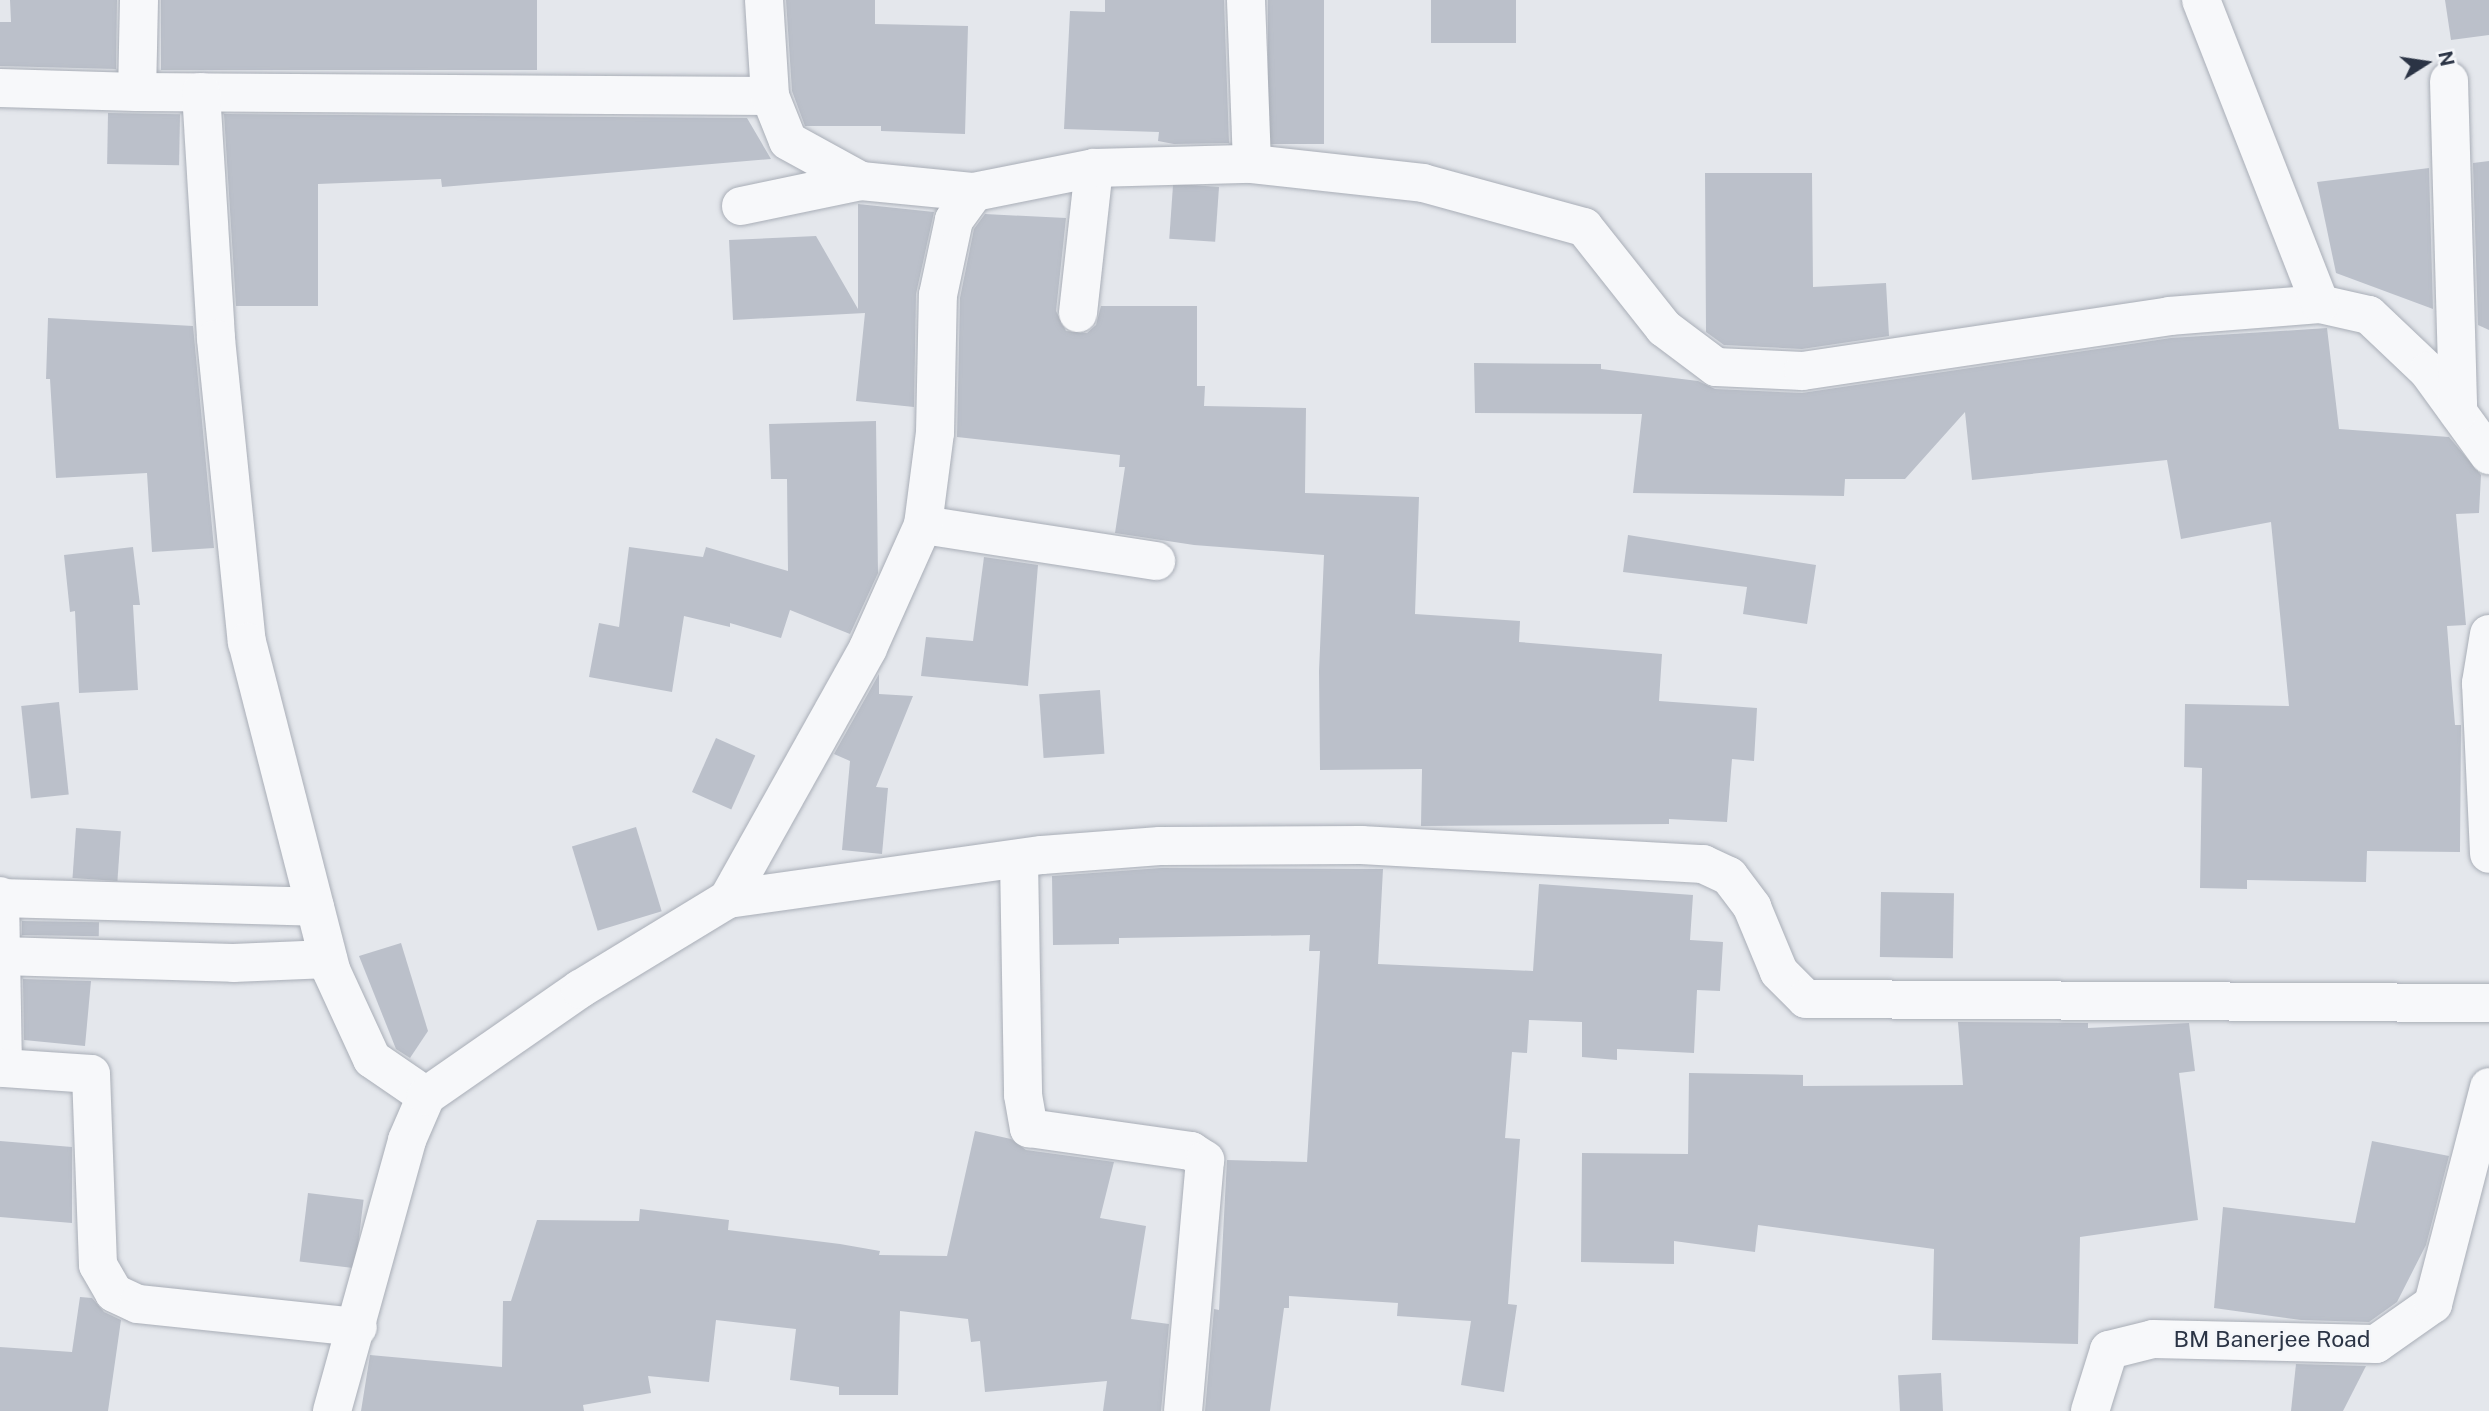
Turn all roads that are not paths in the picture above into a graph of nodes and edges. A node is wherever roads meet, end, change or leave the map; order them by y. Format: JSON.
{"nodes":[{"id":1,"x":139,"y":0,"type":"edge"},
{"id":2,"x":764,"y":0,"type":"edge"},
{"id":3,"x":1246,"y":0,"type":"edge"},
{"id":4,"x":2201,"y":0,"type":"edge"},
{"id":5,"x":2449,"y":81,"type":"dead end"},
{"id":6,"x":0,"y":88,"type":"edge"},
{"id":7,"x":137,"y":92,"type":"junction"},
{"id":8,"x":201,"y":92,"type":"junction"},
{"id":9,"x":770,"y":96,"type":"junction"},
{"id":10,"x":1252,"y":164,"type":"junction"},
{"id":11,"x":1094,"y":168,"type":"junction"},
{"id":12,"x":861,"y":181,"type":"junction"},
{"id":13,"x":974,"y":192,"type":"junction"},
{"id":14,"x":741,"y":206,"type":"dead end"},
{"id":15,"x":2320,"y":304,"type":"junction"},
{"id":16,"x":1078,"y":313,"type":"dead end"},
{"id":17,"x":2458,"y":412,"type":"junction"},
{"id":18,"x":2489,"y":455,"type":"edge"},
{"id":19,"x":923,"y":525,"type":"junction"},
{"id":20,"x":1156,"y":561,"type":"dead end"},
{"id":21,"x":2489,"y":634,"type":"edge"},
{"id":22,"x":2489,"y":854,"type":"edge"},
{"id":23,"x":1019,"y":860,"type":"junction"},
{"id":24,"x":0,"y":897,"type":"edge"},
{"id":25,"x":727,"y":899,"type":"junction"},
{"id":26,"x":315,"y":907,"type":"junction"},
{"id":27,"x":1,"y":956,"type":"edge"},
{"id":28,"x":328,"y":959,"type":"junction"},
{"id":29,"x":2489,"y":1003,"type":"edge"},
{"id":30,"x":2,"y":1068,"type":"edge"},
{"id":31,"x":2489,"y":1087,"type":"edge"},
{"id":32,"x":426,"y":1096,"type":"junction"},
{"id":33,"x":358,"y":1326,"type":"junction"},
{"id":34,"x":332,"y":1411,"type":"edge"},
{"id":35,"x":1183,"y":1411,"type":"edge"},
{"id":36,"x":2090,"y":1411,"type":"edge"}],
"edges":[{"from":1,"to":7,"type":"street"},
{"from":2,"to":9,"type":"street"},
{"from":3,"to":10,"type":"street"},
{"from":4,"to":15,"type":"street"},
{"from":5,"to":17,"type":"street"},
{"from":6,"to":7,"type":"street"},
{"from":7,"to":8,"type":"street"},
{"from":8,"to":9,"type":"street"},
{"from":8,"to":26,"type":"street"},
{"from":9,"to":12,"type":"street"},
{"from":10,"to":11,"type":"street"},
{"from":10,"to":15,"type":"street"},
{"from":11,"to":13,"type":"street"},
{"from":11,"to":16,"type":"street"},
{"from":12,"to":13,"type":"street"},
{"from":12,"to":14,"type":"street"},
{"from":13,"to":19,"type":"street"},
{"from":15,"to":17,"type":"street"},
{"from":17,"to":18,"type":"street"},
{"from":19,"to":20,"type":"street"},
{"from":19,"to":25,"type":"street"},
{"from":21,"to":22,"type":"street"},
{"from":23,"to":25,"type":"street"},
{"from":23,"to":29,"type":"street"},
{"from":23,"to":35,"type":"street"},
{"from":24,"to":26,"type":"street"},
{"from":24,"to":27,"type":"street"},
{"from":25,"to":32,"type":"street"},
{"from":26,"to":28,"type":"street"},
{"from":27,"to":28,"type":"street"},
{"from":27,"to":30,"type":"street"},
{"from":28,"to":32,"type":"street"},
{"from":30,"to":33,"type":"street"},
{"from":31,"to":36,"type":"street","name":"BM Banerjee Road"},
{"from":32,"to":33,"type":"street"},
{"from":33,"to":34,"type":"street"}]}
